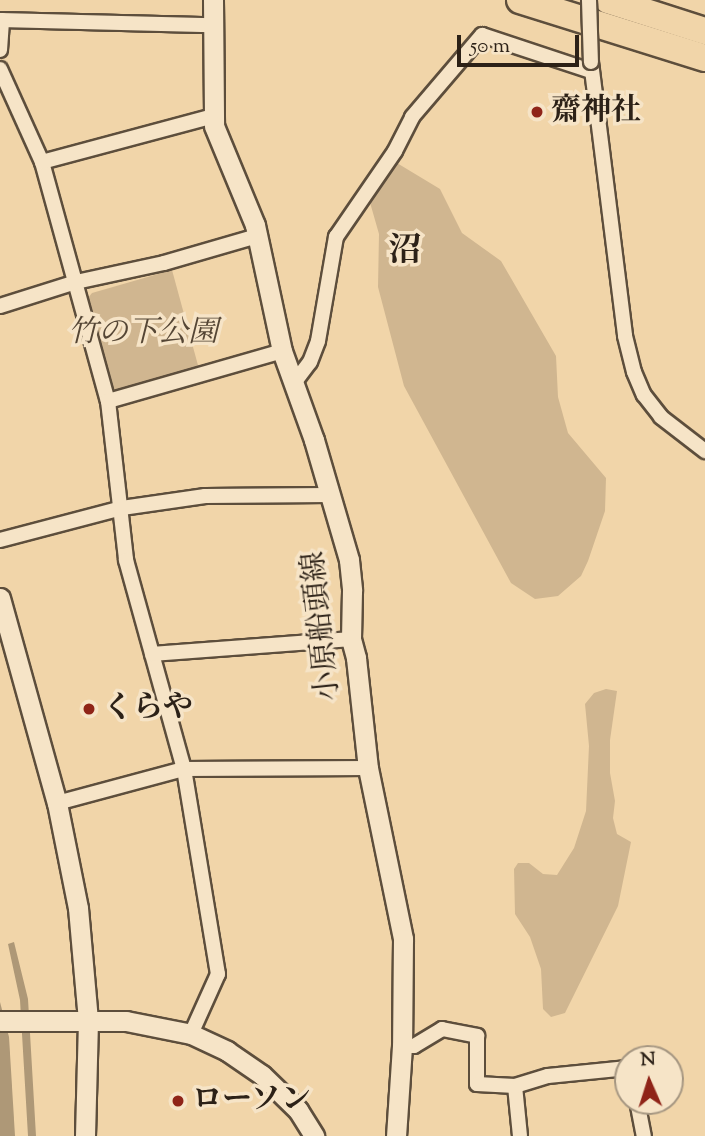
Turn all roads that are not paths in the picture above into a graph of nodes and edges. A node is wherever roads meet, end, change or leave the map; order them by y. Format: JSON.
{"nodes":[{"id":1,"x":213,"y":0,"type":"edge"},
{"id":2,"x":520,"y":0,"type":"edge"},
{"id":3,"x":589,"y":0,"type":"edge"},
{"id":4,"x":608,"y":0,"type":"edge"},
{"id":5,"x":1,"y":20,"type":"edge"},
{"id":6,"x":212,"y":25,"type":"junction"},
{"id":7,"x":705,"y":32,"type":"edge"},
{"id":8,"x":0,"y":50,"type":"edge"},
{"id":9,"x":705,"y":58,"type":"edge"},
{"id":10,"x":592,"y":66,"type":"junction"},
{"id":11,"x":0,"y":69,"type":"edge"},
{"id":12,"x":214,"y":116,"type":"junction"},
{"id":13,"x":42,"y":162,"type":"junction"},
{"id":14,"x":257,"y":236,"type":"junction"},
{"id":15,"x":76,"y":282,"type":"junction"},
{"id":16,"x":0,"y":306,"type":"edge"},
{"id":17,"x":282,"y":351,"type":"junction"},
{"id":18,"x":294,"y":383,"type":"junction"},
{"id":19,"x":108,"y":401,"type":"junction"},
{"id":20,"x":705,"y":451,"type":"edge"},
{"id":21,"x":328,"y":495,"type":"junction"},
{"id":22,"x":122,"y":508,"type":"junction"},
{"id":23,"x":0,"y":540,"type":"edge"},
{"id":24,"x":0,"y":598,"type":"edge"},
{"id":25,"x":351,"y":639,"type":"junction"},
{"id":26,"x":152,"y":654,"type":"junction"},
{"id":27,"x":368,"y":768,"type":"junction"},
{"id":28,"x":184,"y":769,"type":"junction"},
{"id":29,"x":57,"y":803,"type":"junction"},
{"id":30,"x":0,"y":1021,"type":"edge"},
{"id":31,"x":88,"y":1021,"type":"junction"},
{"id":32,"x":191,"y":1034,"type":"junction"},
{"id":33,"x":402,"y":1046,"type":"junction"},
{"id":34,"x":614,"y":1069,"type":"edge"},
{"id":35,"x":515,"y":1086,"type":"junction"},
{"id":36,"x":639,"y":1115,"type":"edge"},
{"id":37,"x":85,"y":1136,"type":"edge"},
{"id":38,"x":314,"y":1136,"type":"edge"},
{"id":39,"x":396,"y":1136,"type":"edge"},
{"id":40,"x":520,"y":1136,"type":"edge"},
{"id":41,"x":643,"y":1136,"type":"edge"}],
"edges":[{"from":1,"to":6,"type":"main road","name":"小原船頭線"},
{"from":2,"to":9,"type":"highway"},
{"from":3,"to":10,"type":"street","bridge":true},
{"from":4,"to":7,"type":"highway"},
{"from":5,"to":6,"type":"street"},
{"from":5,"to":8,"type":"street"},
{"from":6,"to":12,"type":"main road","name":"小原船頭線"},
{"from":10,"to":18,"type":"street"},
{"from":10,"to":20,"type":"street"},
{"from":11,"to":13,"type":"street"},
{"from":12,"to":13,"type":"street"},
{"from":12,"to":14,"type":"main road","name":"小原船頭線"},
{"from":13,"to":15,"type":"street"},
{"from":14,"to":15,"type":"street"},
{"from":14,"to":17,"type":"main road","name":"小原船頭線"},
{"from":15,"to":16,"type":"street"},
{"from":15,"to":19,"type":"street"},
{"from":17,"to":18,"type":"main road","name":"小原船頭線"},
{"from":17,"to":19,"type":"street"},
{"from":18,"to":21,"type":"main road","name":"小原船頭線"},
{"from":19,"to":22,"type":"street"},
{"from":21,"to":22,"type":"street"},
{"from":21,"to":25,"type":"main road","name":"小原船頭線"},
{"from":22,"to":23,"type":"street"},
{"from":22,"to":26,"type":"street"},
{"from":24,"to":29,"type":"main road"},
{"from":25,"to":26,"type":"street"},
{"from":25,"to":27,"type":"main road","name":"小原船頭線"},
{"from":26,"to":28,"type":"street"},
{"from":27,"to":28,"type":"street"},
{"from":27,"to":33,"type":"main road","name":"小原船頭線"},
{"from":28,"to":29,"type":"street"},
{"from":28,"to":32,"type":"street"},
{"from":29,"to":31,"type":"main road"},
{"from":30,"to":31,"type":"main road"},
{"from":31,"to":32,"type":"main road"},
{"from":31,"to":37,"type":"main road"},
{"from":32,"to":38,"type":"main road"},
{"from":33,"to":35,"type":"street"},
{"from":33,"to":39,"type":"main road","name":"小原船頭線"},
{"from":34,"to":35,"type":"street"},
{"from":35,"to":40,"type":"street"},
{"from":36,"to":41,"type":"street"}]}
